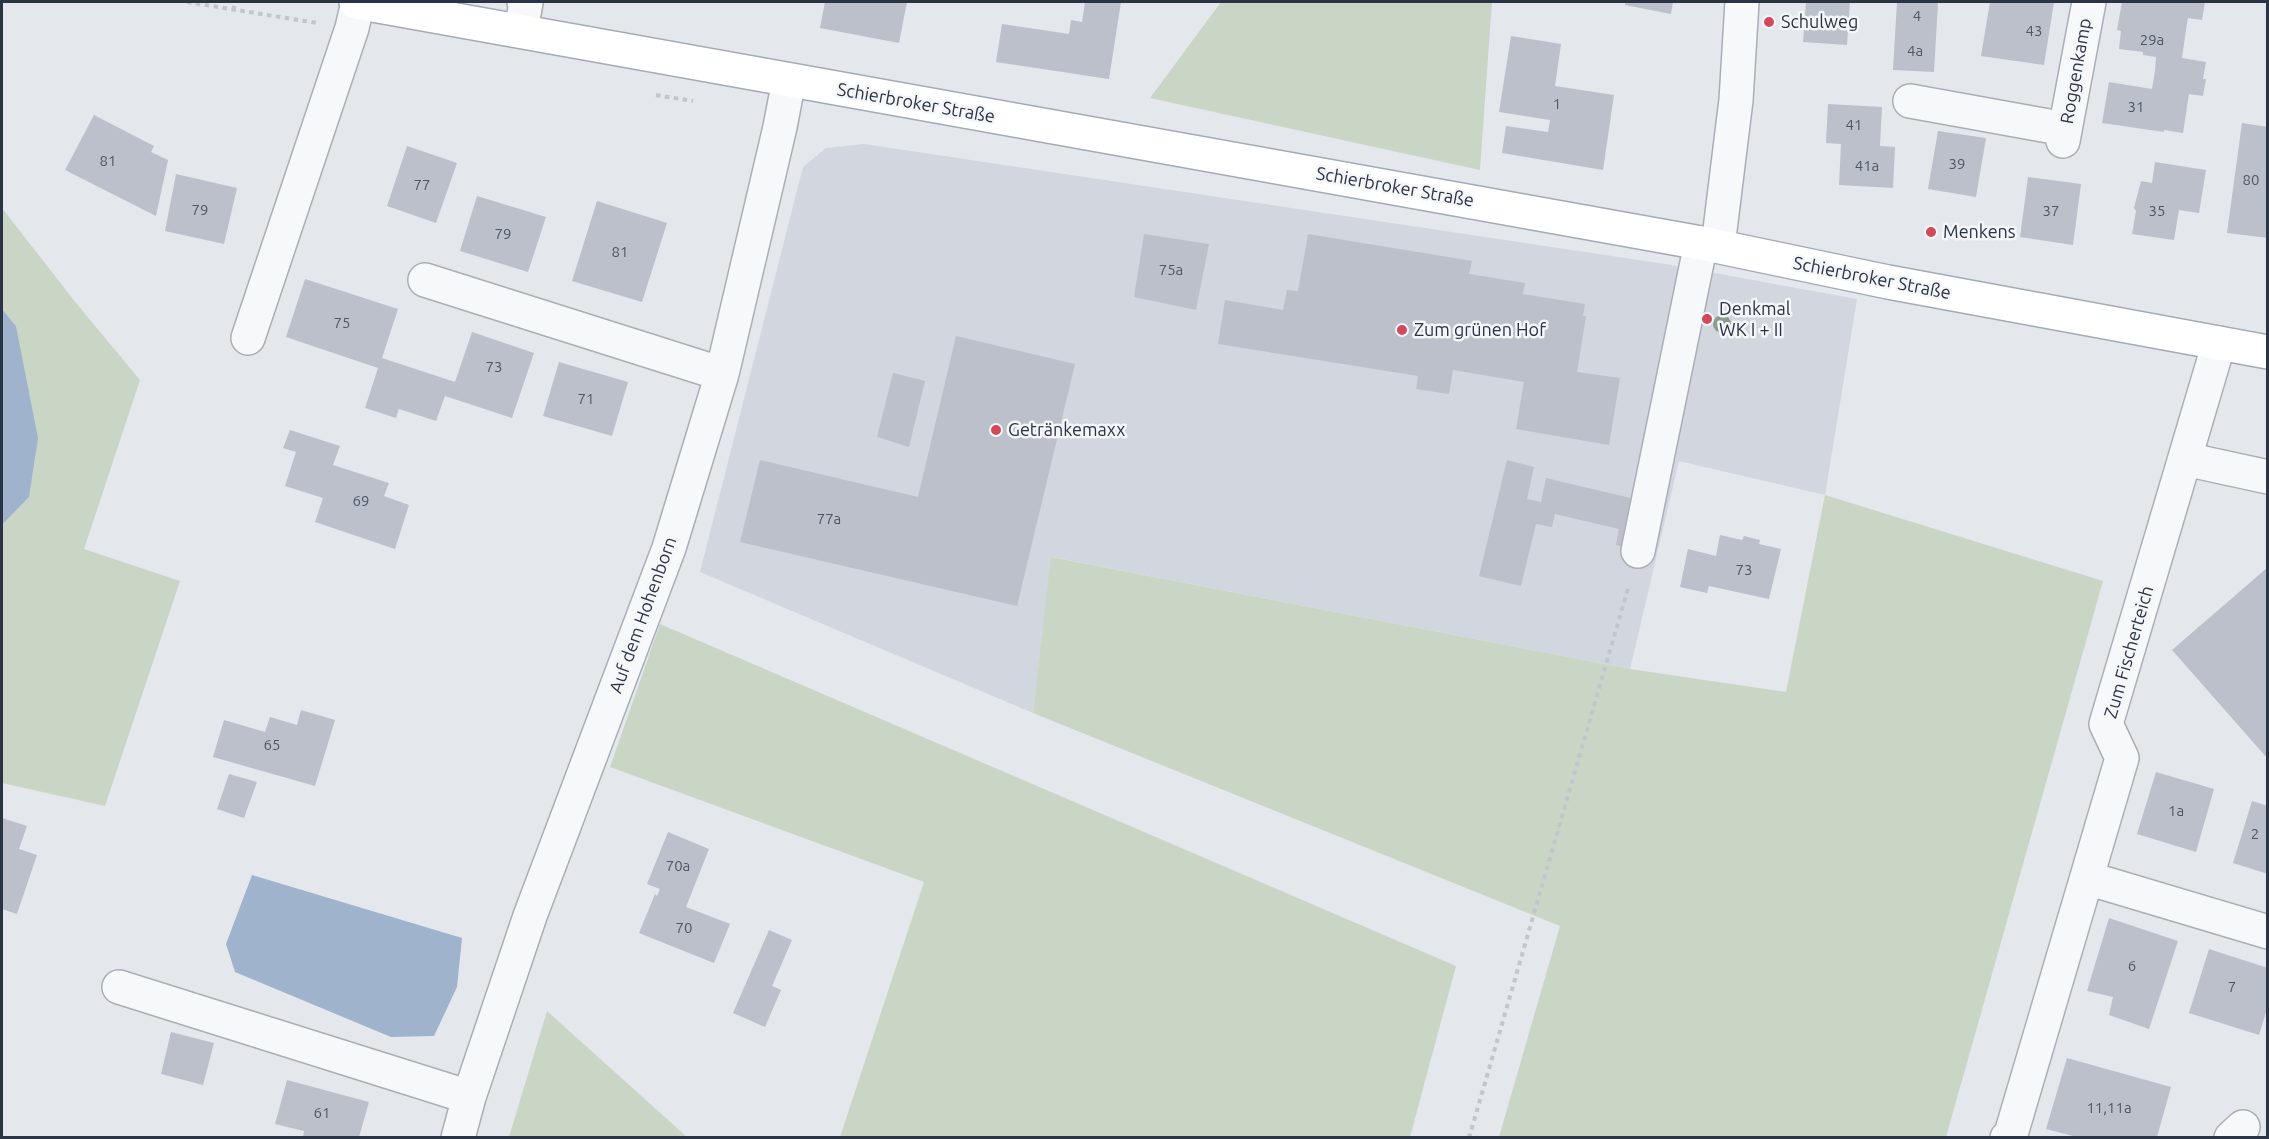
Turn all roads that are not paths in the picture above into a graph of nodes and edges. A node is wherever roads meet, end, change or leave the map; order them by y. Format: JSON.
{"nodes":[{"id":1,"x":357,"y":2,"type":"edge"},
{"id":2,"x":1742,"y":2,"type":"edge"},
{"id":3,"x":2089,"y":2,"type":"edge"},
{"id":4,"x":522,"y":16,"type":"edge"},
{"id":5,"x":789,"y":80,"type":"junction"},
{"id":6,"x":1910,"y":101,"type":"dead end"},
{"id":7,"x":1710,"y":245,"type":"junction"},
{"id":8,"x":425,"y":280,"type":"dead end"},
{"id":9,"x":248,"y":338,"type":"dead end"},
{"id":10,"x":2219,"y":343,"type":"junction"},
{"id":11,"x":2268,"y":352,"type":"edge"},
{"id":12,"x":722,"y":374,"type":"junction"},
{"id":13,"x":2185,"y":459,"type":"junction"},
{"id":14,"x":2268,"y":477,"type":"edge"},
{"id":15,"x":1638,"y":551,"type":"road end"},
{"id":16,"x":2087,"y":878,"type":"junction"},
{"id":17,"x":2268,"y":932,"type":"edge"},
{"id":18,"x":119,"y":987,"type":"dead end"},
{"id":19,"x":469,"y":1097,"type":"junction"},
{"id":20,"x":458,"y":1137,"type":"edge"},
{"id":21,"x":2007,"y":1137,"type":"edge"}],
"edges":[{"from":1,"to":4,"type":"main road","name":"Schierbroker Straße"},
{"from":1,"to":9,"type":"street"},
{"from":2,"to":7,"type":"street"},
{"from":3,"to":6,"type":"street","name":"Roggenkamp"},
{"from":4,"to":5,"type":"main road","name":"Schierbroker Straße"},
{"from":5,"to":7,"type":"main road","name":"Schierbroker Straße"},
{"from":5,"to":12,"type":"street","name":"Auf dem Hohenborn"},
{"from":7,"to":10,"type":"main road","name":"Schierbroker Straße"},
{"from":7,"to":15,"type":"street"},
{"from":8,"to":12,"type":"street"},
{"from":10,"to":11,"type":"main road","name":"Schierbroker Straße"},
{"from":10,"to":13,"type":"street","name":"Zum Fischerteich"},
{"from":12,"to":19,"type":"street","name":"Auf dem Hohenborn"},
{"from":13,"to":14,"type":"street"},
{"from":13,"to":16,"type":"street","name":"Zum Fischerteich"},
{"from":16,"to":17,"type":"street"},
{"from":16,"to":21,"type":"street","name":"Zum Fischerteich"},
{"from":18,"to":19,"type":"street"},
{"from":19,"to":20,"type":"street","name":"Auf dem Hohenborn"}]}
